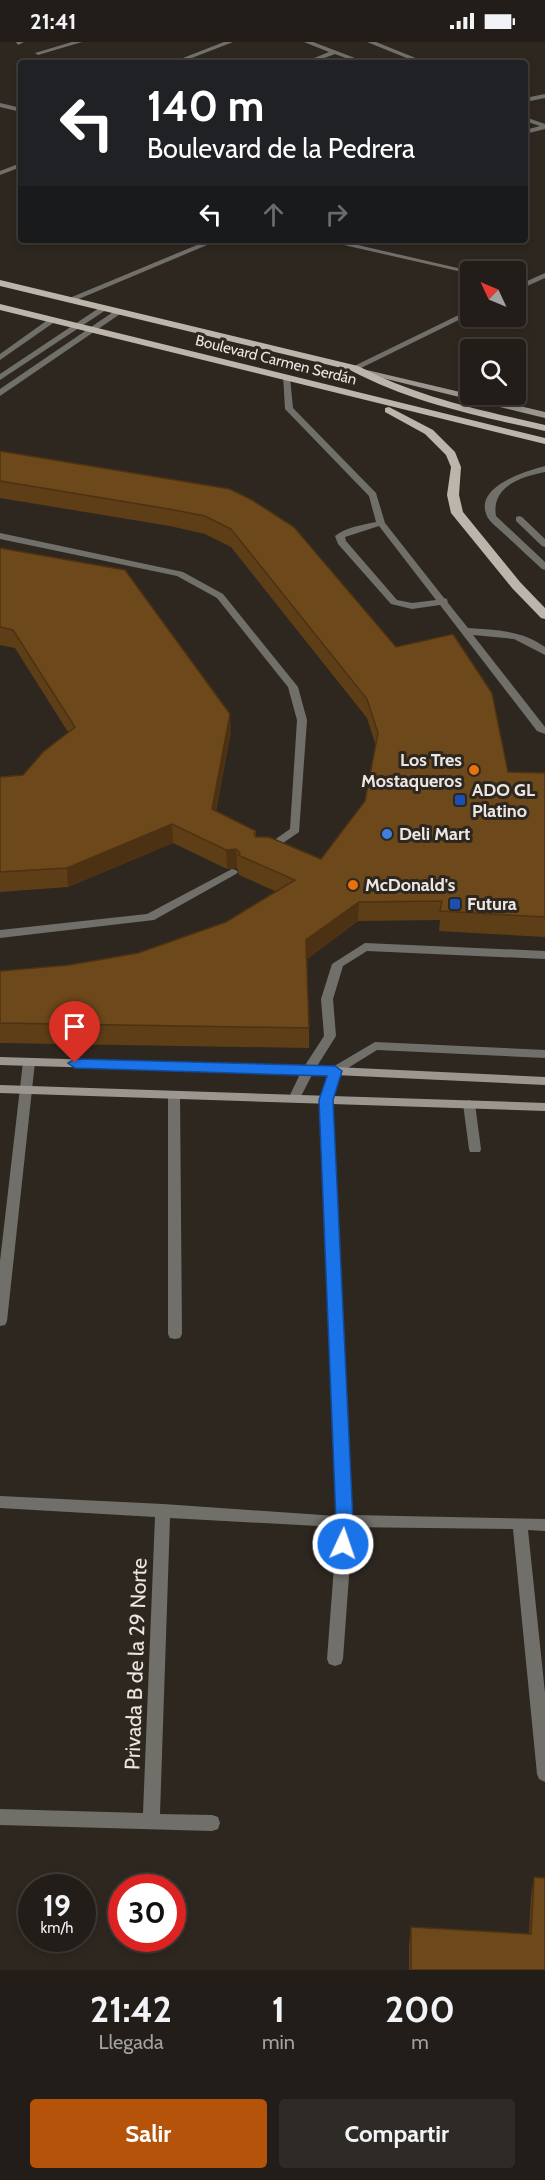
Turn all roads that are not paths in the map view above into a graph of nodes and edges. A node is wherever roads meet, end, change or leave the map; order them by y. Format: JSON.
{"nodes":[{"id":1,"x":79,"y":42,"type":"edge"},
{"id":2,"x":230,"y":42,"type":"edge"},
{"id":3,"x":307,"y":42,"type":"edge"},
{"id":4,"x":370,"y":42,"type":"edge"},
{"id":5,"x":335,"y":52,"type":"junction"},
{"id":6,"x":38,"y":53,"type":"dead end"},
{"id":7,"x":181,"y":60,"type":"edge"},
{"id":8,"x":312,"y":60,"type":"edge"},
{"id":9,"x":357,"y":60,"type":"edge"},
{"id":10,"x":416,"y":60,"type":"edge"},
{"id":11,"x":545,"y":96,"type":"edge"},
{"id":12,"x":528,"y":99,"type":"edge"},
{"id":13,"x":0,"y":105,"type":"edge"},
{"id":14,"x":18,"y":109,"type":"edge"},
{"id":15,"x":528,"y":119,"type":"edge"},
{"id":16,"x":545,"y":127,"type":"edge"},
{"id":17,"x":528,"y":131,"type":"edge"},
{"id":18,"x":18,"y":166,"type":"edge"},
{"id":19,"x":0,"y":167,"type":"edge"},
{"id":20,"x":9,"y":169,"type":"junction"},
{"id":21,"x":18,"y":171,"type":"edge"},
{"id":22,"x":0,"y":172,"type":"edge"},
{"id":23,"x":208,"y":243,"type":"edge"},
{"id":24,"x":340,"y":243,"type":"edge"},
{"id":25,"x":460,"y":269,"type":"edge"},
{"id":26,"x":545,"y":275,"type":"edge"},
{"id":27,"x":0,"y":283,"type":"edge"},
{"id":28,"x":527,"y":284,"type":"joint"},
{"id":29,"x":545,"y":287,"type":"edge"},
{"id":30,"x":71,"y":299,"type":"junction"},
{"id":31,"x":0,"y":307,"type":"edge"},
{"id":32,"x":105,"y":308,"type":"junction"},
{"id":33,"x":119,"y":312,"type":"junction"},
{"id":34,"x":460,"y":316,"type":"edge"},
{"id":35,"x":52,"y":321,"type":"junction"},
{"id":36,"x":76,"y":327,"type":"junction"},
{"id":37,"x":91,"y":330,"type":"junction"},
{"id":38,"x":188,"y":341,"type":"junction"},
{"id":39,"x":0,"y":358,"type":"edge"},
{"id":40,"x":354,"y":368,"type":"junction"},
{"id":41,"x":286,"y":377,"type":"junction"},
{"id":42,"x":0,"y":378,"type":"edge"},
{"id":43,"x":0,"y":393,"type":"edge"},
{"id":44,"x":365,"y":398,"type":"junction"},
{"id":45,"x":545,"y":415,"type":"edge"},
{"id":46,"x":545,"y":428,"type":"edge"},
{"id":47,"x":545,"y":441,"type":"edge"},
{"id":48,"x":545,"y":469,"type":"edge"},
{"id":49,"x":519,"y":519,"type":"dead end"},
{"id":50,"x":381,"y":523,"type":"junction"},
{"id":51,"x":0,"y":536,"type":"edge"},
{"id":52,"x":545,"y":544,"type":"edge"},
{"id":53,"x":545,"y":567,"type":"edge"},
{"id":54,"x":444,"y":601,"type":"junction"},
{"id":55,"x":545,"y":615,"type":"edge"},
{"id":56,"x":465,"y":631,"type":"junction"},
{"id":57,"x":545,"y":652,"type":"edge"},
{"id":58,"x":545,"y":731,"type":"edge"},
{"id":59,"x":262,"y":853,"type":"edge"},
{"id":60,"x":232,"y":872,"type":"edge"},
{"id":61,"x":0,"y":934,"type":"edge"},
{"id":62,"x":545,"y":955,"type":"edge"},
{"id":63,"x":545,"y":1054,"type":"edge"},
{"id":64,"x":0,"y":1061,"type":"edge"},
{"id":65,"x":29,"y":1062,"type":"junction"},
{"id":66,"x":308,"y":1070,"type":"junction"},
{"id":67,"x":335,"y":1071,"type":"junction"},
{"id":68,"x":545,"y":1081,"type":"edge"},
{"id":69,"x":0,"y":1089,"type":"edge"},
{"id":70,"x":26,"y":1090,"type":"junction"},
{"id":71,"x":174,"y":1095,"type":"junction"},
{"id":72,"x":294,"y":1099,"type":"junction"},
{"id":73,"x":326,"y":1100,"type":"junction"},
{"id":74,"x":469,"y":1104,"type":"junction"},
{"id":75,"x":545,"y":1107,"type":"edge"},
{"id":76,"x":475,"y":1149,"type":"dead end"},
{"id":77,"x":0,"y":1321,"type":"edge"},
{"id":78,"x":175,"y":1334,"type":"dead end"},
{"id":79,"x":0,"y":1502,"type":"edge"},
{"id":80,"x":164,"y":1510,"type":"junction"},
{"id":81,"x":345,"y":1521,"type":"junction"},
{"id":82,"x":520,"y":1523,"type":"junction"},
{"id":83,"x":545,"y":1525,"type":"edge"},
{"id":84,"x":335,"y":1659,"type":"dead end"},
{"id":85,"x":545,"y":1774,"type":"edge"},
{"id":86,"x":0,"y":1817,"type":"edge"},
{"id":87,"x":151,"y":1820,"type":"junction"},
{"id":88,"x":212,"y":1823,"type":"dead end"}],
"edges":[{"from":1,"to":6,"type":"street"},
{"from":2,"to":7,"type":"street"},
{"from":3,"to":5,"type":"street"},
{"from":4,"to":10,"type":"street"},
{"from":5,"to":8,"type":"street"},
{"from":5,"to":9,"type":"street"},
{"from":11,"to":12,"type":"street"},
{"from":13,"to":14,"type":"street"},
{"from":15,"to":16,"type":"street"},
{"from":16,"to":17,"type":"street"},
{"from":18,"to":20,"type":"street"},
{"from":19,"to":20,"type":"street"},
{"from":20,"to":21,"type":"street"},
{"from":20,"to":22,"type":"street"},
{"from":23,"to":30,"type":"street"},
{"from":24,"to":25,"type":"street"},
{"from":26,"to":28,"type":"street"},
{"from":27,"to":30,"type":"main road","name":"Boulevard Carmen Serdán"},
{"from":28,"to":29,"type":"street"},
{"from":30,"to":32,"type":"main road","name":"Boulevard Carmen Serdán"},
{"from":31,"to":35,"type":"main road","name":"Boulevard Carmen Serdán"},
{"from":32,"to":33,"type":"main road","name":"Boulevard Carmen Serdán"},
{"from":32,"to":36,"type":"street"},
{"from":33,"to":37,"type":"street"},
{"from":33,"to":38,"type":"main road","name":"Boulevard Carmen Serdán"},
{"from":34,"to":40,"type":"street"},
{"from":35,"to":36,"type":"main road","name":"Boulevard Carmen Serdán"},
{"from":35,"to":39,"type":"street"},
{"from":36,"to":37,"type":"main road","name":"Boulevard Carmen Serdán"},
{"from":36,"to":42,"type":"street"},
{"from":37,"to":38,"type":"main road","name":"Boulevard Carmen Serdán"},
{"from":37,"to":43,"type":"street"},
{"from":38,"to":40,"type":"main road","name":"Boulevard Carmen Serdán"},
{"from":38,"to":41,"type":"main road","name":"Boulevard Carmen Serdán"},
{"from":40,"to":45,"type":"street","name":"Boulevard Carmen Serdán"},
{"from":40,"to":46,"type":"main road"},
{"from":41,"to":44,"type":"main road","name":"Boulevard Carmen Serdán"},
{"from":41,"to":50,"type":"street"},
{"from":44,"to":47,"type":"main road","name":"Boulevard Carmen Serdán"},
{"from":44,"to":55,"type":"main road"},
{"from":48,"to":53,"type":"street"},
{"from":49,"to":52,"type":"street"},
{"from":50,"to":54,"type":"street"},
{"from":50,"to":54,"type":"street"},
{"from":51,"to":59,"type":"street"},
{"from":54,"to":56,"type":"street"},
{"from":56,"to":57,"type":"street"},
{"from":56,"to":58,"type":"street"},
{"from":60,"to":61,"type":"street"},
{"from":62,"to":66,"type":"street"},
{"from":63,"to":67,"type":"street"},
{"from":64,"to":65,"type":"street"},
{"from":65,"to":66,"type":"street"},
{"from":65,"to":70,"type":"street"},
{"from":66,"to":67,"type":"street"},
{"from":66,"to":72,"type":"street"},
{"from":67,"to":68,"type":"street"},
{"from":67,"to":73,"type":"street"},
{"from":69,"to":70,"type":"street"},
{"from":70,"to":71,"type":"street"},
{"from":70,"to":77,"type":"street"},
{"from":71,"to":72,"type":"street"},
{"from":71,"to":78,"type":"street"},
{"from":72,"to":73,"type":"street"},
{"from":73,"to":74,"type":"street"},
{"from":73,"to":81,"type":"street"},
{"from":74,"to":75,"type":"street"},
{"from":74,"to":76,"type":"street"},
{"from":79,"to":80,"type":"street"},
{"from":80,"to":81,"type":"street"},
{"from":80,"to":87,"type":"street","name":"Privada B de la 29 Norte"},
{"from":81,"to":82,"type":"street"},
{"from":81,"to":84,"type":"street"},
{"from":82,"to":83,"type":"street"},
{"from":82,"to":85,"type":"street"},
{"from":86,"to":87,"type":"street"},
{"from":87,"to":88,"type":"street"}]}
